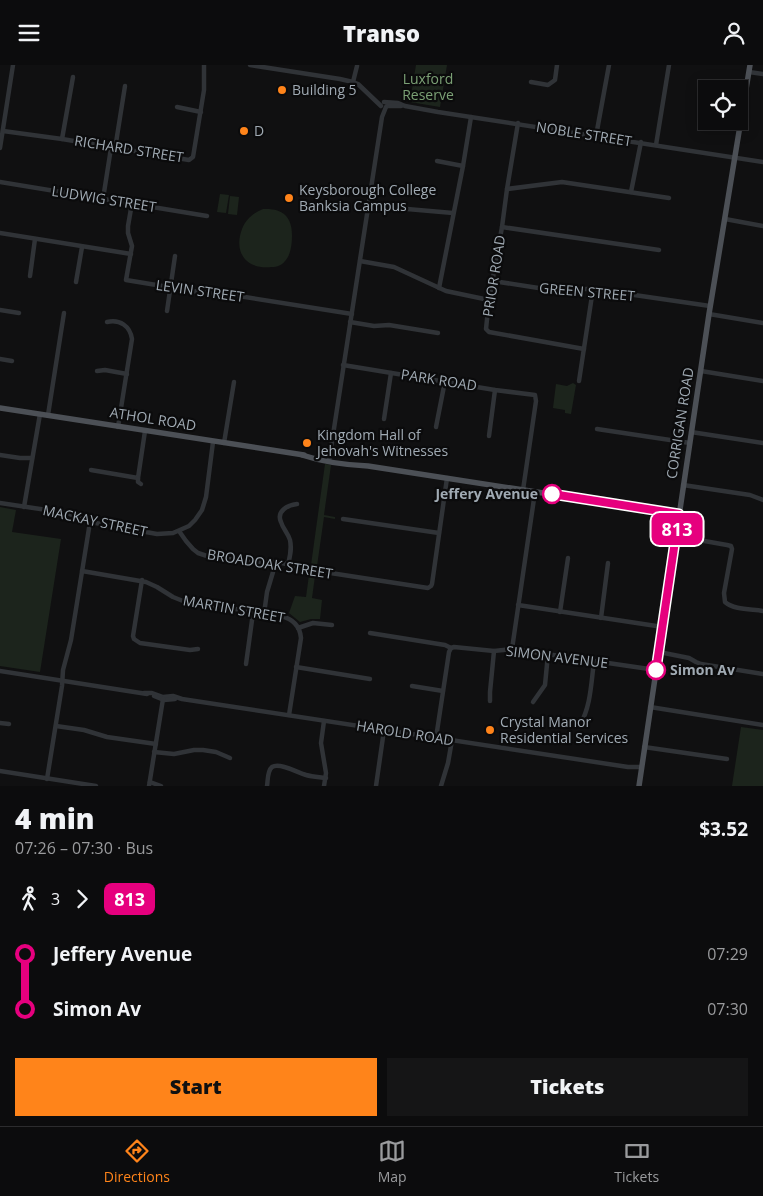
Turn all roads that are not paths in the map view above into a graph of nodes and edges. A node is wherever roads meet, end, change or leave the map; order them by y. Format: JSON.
{"nodes":[{"id":1,"x":13,"y":65,"type":"edge"},
{"id":2,"x":204,"y":65,"type":"edge"},
{"id":3,"x":250,"y":65,"type":"edge"},
{"id":4,"x":357,"y":65,"type":"edge"},
{"id":5,"x":558,"y":65,"type":"edge"},
{"id":6,"x":608,"y":65,"type":"edge"},
{"id":7,"x":669,"y":65,"type":"edge"},
{"id":8,"x":750,"y":65,"type":"edge"},
{"id":9,"x":749,"y":72,"type":"junction"},
{"id":10,"x":763,"y":74,"type":"edge"},
{"id":11,"x":73,"y":77,"type":"dead end"},
{"id":12,"x":355,"y":81,"type":"junction"},
{"id":13,"x":531,"y":82,"type":"dead end"},
{"id":14,"x":125,"y":86,"type":"dead end"},
{"id":15,"x":384,"y":105,"type":"junction"},
{"id":16,"x":177,"y":107,"type":"dead end"},
{"id":17,"x":201,"y":112,"type":"junction"},
{"id":18,"x":471,"y":117,"type":"junction"},
{"id":19,"x":518,"y":123,"type":"junction"},
{"id":20,"x":3,"y":131,"type":"junction"},
{"id":21,"x":596,"y":135,"type":"junction"},
{"id":22,"x":62,"y":139,"type":"junction"},
{"id":23,"x":641,"y":142,"type":"junction"},
{"id":24,"x":656,"y":145,"type":"junction"},
{"id":25,"x":113,"y":148,"type":"junction"},
{"id":26,"x":0,"y":149,"type":"edge"},
{"id":27,"x":735,"y":157,"type":"junction"},
{"id":28,"x":437,"y":161,"type":"dead end"},
{"id":29,"x":763,"y":162,"type":"edge"},
{"id":30,"x":463,"y":166,"type":"junction"},
{"id":31,"x":0,"y":182,"type":"edge"},
{"id":32,"x":507,"y":189,"type":"junction"},
{"id":33,"x":631,"y":192,"type":"junction"},
{"id":34,"x":669,"y":198,"type":"dead end"},
{"id":35,"x":103,"y":199,"type":"junction"},
{"id":36,"x":132,"y":203,"type":"junction"},
{"id":37,"x":407,"y":209,"type":"dead end"},
{"id":38,"x":453,"y":213,"type":"junction"},
{"id":39,"x":207,"y":216,"type":"dead end"},
{"id":40,"x":724,"y":219,"type":"junction"},
{"id":41,"x":502,"y":227,"type":"junction"},
{"id":42,"x":763,"y":227,"type":"edge"},
{"id":43,"x":0,"y":233,"type":"edge"},
{"id":44,"x":35,"y":239,"type":"junction"},
{"id":45,"x":82,"y":247,"type":"junction"},
{"id":46,"x":659,"y":250,"type":"dead end"},
{"id":47,"x":131,"y":255,"type":"junction"},
{"id":48,"x":175,"y":256,"type":"dead end"},
{"id":49,"x":360,"y":261,"type":"junction"},
{"id":50,"x":30,"y":276,"type":"dead end"},
{"id":51,"x":493,"y":281,"type":"junction"},
{"id":52,"x":76,"y":282,"type":"dead end"},
{"id":53,"x":171,"y":287,"type":"junction"},
{"id":54,"x":439,"y":288,"type":"junction"},
{"id":55,"x":593,"y":289,"type":"junction"},
{"id":56,"x":489,"y":300,"type":"junction"},
{"id":57,"x":710,"y":306,"type":"junction"},
{"id":58,"x":0,"y":310,"type":"edge"},
{"id":59,"x":167,"y":311,"type":"dead end"},
{"id":60,"x":19,"y":313,"type":"dead end"},
{"id":61,"x":64,"y":313,"type":"dead end"},
{"id":62,"x":709,"y":313,"type":"junction"},
{"id":63,"x":352,"y":314,"type":"junction"},
{"id":64,"x":107,"y":322,"type":"dead end"},
{"id":65,"x":350,"y":322,"type":"junction"},
{"id":66,"x":763,"y":323,"type":"edge"},
{"id":67,"x":438,"y":333,"type":"dead end"},
{"id":68,"x":584,"y":349,"type":"junction"},
{"id":69,"x":0,"y":359,"type":"edge"},
{"id":70,"x":12,"y":361,"type":"dead end"},
{"id":71,"x":343,"y":365,"type":"junction"},
{"id":72,"x":97,"y":371,"type":"dead end"},
{"id":73,"x":701,"y":371,"type":"junction"},
{"id":74,"x":392,"y":373,"type":"junction"},
{"id":75,"x":127,"y":374,"type":"junction"},
{"id":76,"x":445,"y":381,"type":"junction"},
{"id":77,"x":579,"y":381,"type":"dead end"},
{"id":78,"x":763,"y":381,"type":"edge"},
{"id":79,"x":234,"y":382,"type":"dead end"},
{"id":80,"x":495,"y":390,"type":"junction"},
{"id":81,"x":0,"y":408,"type":"edge"},
{"id":82,"x":40,"y":414,"type":"junction"},
{"id":83,"x":48,"y":415,"type":"junction"},
{"id":84,"x":384,"y":419,"type":"dead end"},
{"id":85,"x":118,"y":427,"type":"junction"},
{"id":86,"x":436,"y":427,"type":"dead end"},
{"id":87,"x":597,"y":429,"type":"dead end"},
{"id":88,"x":145,"y":431,"type":"junction"},
{"id":89,"x":691,"y":432,"type":"junction"},
{"id":90,"x":488,"y":436,"type":"dead end"},
{"id":91,"x":213,"y":442,"type":"junction"},
{"id":92,"x":224,"y":443,"type":"junction"},
{"id":93,"x":690,"y":443,"type":"junction"},
{"id":94,"x":763,"y":443,"type":"edge"},
{"id":95,"x":0,"y":455,"type":"edge"},
{"id":96,"x":32,"y":457,"type":"junction"},
{"id":97,"x":329,"y":460,"type":"junction"},
{"id":98,"x":91,"y":470,"type":"dead end"},
{"id":99,"x":138,"y":478,"type":"junction"},
{"id":100,"x":447,"y":478,"type":"junction"},
{"id":101,"x":141,"y":484,"type":"dead end"},
{"id":102,"x":683,"y":485,"type":"junction"},
{"id":103,"x":523,"y":490,"type":"junction"},
{"id":104,"x":535,"y":492,"type":"junction"},
{"id":105,"x":763,"y":500,"type":"edge"},
{"id":106,"x":0,"y":503,"type":"edge"},
{"id":107,"x":297,"y":505,"type":"dead end"},
{"id":108,"x":24,"y":507,"type":"junction"},
{"id":109,"x":679,"y":514,"type":"junction"},
{"id":110,"x":343,"y":519,"type":"dead end"},
{"id":111,"x":90,"y":522,"type":"junction"},
{"id":112,"x":179,"y":531,"type":"junction"},
{"id":113,"x":439,"y":533,"type":"junction"},
{"id":114,"x":676,"y":536,"type":"junction"},
{"id":115,"x":568,"y":558,"type":"dead end"},
{"id":116,"x":276,"y":562,"type":"junction"},
{"id":117,"x":608,"y":563,"type":"dead end"},
{"id":118,"x":288,"y":565,"type":"junction"},
{"id":119,"x":82,"y":571,"type":"junction"},
{"id":120,"x":142,"y":580,"type":"junction"},
{"id":121,"x":518,"y":605,"type":"junction"},
{"id":122,"x":763,"y":611,"type":"edge"},
{"id":123,"x":560,"y":612,"type":"junction"},
{"id":124,"x":254,"y":613,"type":"junction"},
{"id":125,"x":264,"y":614,"type":"junction"},
{"id":126,"x":601,"y":618,"type":"junction"},
{"id":127,"x":332,"y":625,"type":"dead end"},
{"id":128,"x":298,"y":627,"type":"junction"},
{"id":129,"x":662,"y":627,"type":"junction"},
{"id":130,"x":370,"y":633,"type":"dead end"},
{"id":131,"x":451,"y":648,"type":"junction"},
{"id":132,"x":198,"y":649,"type":"dead end"},
{"id":133,"x":512,"y":649,"type":"junction"},
{"id":134,"x":494,"y":651,"type":"junction"},
{"id":135,"x":659,"y":652,"type":"junction"},
{"id":136,"x":548,"y":654,"type":"junction"},
{"id":137,"x":594,"y":662,"type":"junction"},
{"id":138,"x":246,"y":664,"type":"dead end"},
{"id":139,"x":296,"y":667,"type":"junction"},
{"id":140,"x":656,"y":670,"type":"junction"},
{"id":141,"x":0,"y":671,"type":"edge"},
{"id":142,"x":763,"y":674,"type":"edge"},
{"id":143,"x":370,"y":679,"type":"dead end"},
{"id":144,"x":62,"y":681,"type":"junction"},
{"id":145,"x":412,"y":686,"type":"dead end"},
{"id":146,"x":443,"y":691,"type":"junction"},
{"id":147,"x":162,"y":699,"type":"junction"},
{"id":148,"x":490,"y":701,"type":"dead end"},
{"id":149,"x":533,"y":702,"type":"dead end"},
{"id":150,"x":650,"y":707,"type":"junction"},
{"id":151,"x":289,"y":715,"type":"junction"},
{"id":152,"x":324,"y":721,"type":"junction"},
{"id":153,"x":0,"y":723,"type":"edge"},
{"id":154,"x":9,"y":724,"type":"dead end"},
{"id":155,"x":580,"y":725,"type":"dead end"},
{"id":156,"x":763,"y":725,"type":"edge"},
{"id":157,"x":56,"y":726,"type":"junction"},
{"id":158,"x":384,"y":730,"type":"junction"},
{"id":159,"x":436,"y":738,"type":"junction"},
{"id":160,"x":452,"y":740,"type":"junction"},
{"id":161,"x":156,"y":744,"type":"junction"},
{"id":162,"x":644,"y":747,"type":"junction"},
{"id":163,"x":154,"y":752,"type":"junction"},
{"id":164,"x":230,"y":758,"type":"dead end"},
{"id":165,"x":727,"y":759,"type":"dead end"},
{"id":166,"x":641,"y":769,"type":"junction"},
{"id":167,"x":0,"y":771,"type":"edge"},
{"id":168,"x":47,"y":779,"type":"junction"},
{"id":169,"x":326,"y":779,"type":"junction"},
{"id":170,"x":150,"y":784,"type":"edge"},
{"id":171,"x":96,"y":786,"type":"edge"},
{"id":172,"x":161,"y":786,"type":"edge"},
{"id":173,"x":267,"y":786,"type":"edge"},
{"id":174,"x":324,"y":786,"type":"edge"},
{"id":175,"x":376,"y":786,"type":"edge"},
{"id":176,"x":441,"y":786,"type":"edge"},
{"id":177,"x":639,"y":786,"type":"edge"}],
"edges":[{"from":1,"to":20,"type":"street"},
{"from":2,"to":17,"type":"street","name":"RICHARD STREET"},
{"from":3,"to":12,"type":"street"},
{"from":4,"to":12,"type":"street"},
{"from":5,"to":13,"type":"street"},
{"from":6,"to":21,"type":"street"},
{"from":7,"to":24,"type":"street"},
{"from":8,"to":9,"type":"main road","name":"CORRIGAN ROAD"},
{"from":9,"to":10,"type":"street"},
{"from":9,"to":27,"type":"main road","name":"CORRIGAN ROAD"},
{"from":11,"to":22,"type":"street"},
{"from":12,"to":15,"type":"street"},
{"from":14,"to":25,"type":"street"},
{"from":15,"to":18,"type":"street","name":"NOBLE STREET"},
{"from":15,"to":49,"type":"street"},
{"from":16,"to":17,"type":"street"},
{"from":17,"to":25,"type":"street","name":"RICHARD STREET"},
{"from":18,"to":19,"type":"street","name":"NOBLE STREET"},
{"from":18,"to":30,"type":"street"},
{"from":19,"to":21,"type":"street","name":"NOBLE STREET"},
{"from":19,"to":32,"type":"street","name":"PRIOR ROAD"},
{"from":20,"to":22,"type":"street","name":"RICHARD STREET"},
{"from":20,"to":26,"type":"street"},
{"from":21,"to":23,"type":"street","name":"NOBLE STREET"},
{"from":22,"to":25,"type":"street","name":"RICHARD STREET"},
{"from":23,"to":24,"type":"street","name":"NOBLE STREET"},
{"from":23,"to":33,"type":"street"},
{"from":24,"to":27,"type":"street","name":"NOBLE STREET"},
{"from":25,"to":35,"type":"street"},
{"from":27,"to":29,"type":"street","name":"NOBLE STREET"},
{"from":27,"to":40,"type":"main road","name":"CORRIGAN ROAD"},
{"from":28,"to":30,"type":"street"},
{"from":30,"to":38,"type":"street"},
{"from":31,"to":35,"type":"street","name":"LUDWIG STREET"},
{"from":32,"to":33,"type":"street"},
{"from":32,"to":41,"type":"street","name":"PRIOR ROAD"},
{"from":33,"to":34,"type":"street"},
{"from":35,"to":36,"type":"street","name":"LUDWIG STREET"},
{"from":36,"to":39,"type":"street","name":"LUDWIG STREET"},
{"from":36,"to":47,"type":"street","name":"LEVIN STREET"},
{"from":37,"to":38,"type":"street"},
{"from":38,"to":54,"type":"street"},
{"from":40,"to":42,"type":"street"},
{"from":40,"to":57,"type":"main road","name":"CORRIGAN ROAD"},
{"from":41,"to":46,"type":"street"},
{"from":41,"to":51,"type":"street","name":"PRIOR ROAD"},
{"from":43,"to":44,"type":"street"},
{"from":44,"to":45,"type":"street"},
{"from":44,"to":50,"type":"street"},
{"from":45,"to":47,"type":"street"},
{"from":45,"to":52,"type":"street"},
{"from":47,"to":53,"type":"street","name":"LEVIN STREET"},
{"from":48,"to":53,"type":"street"},
{"from":49,"to":54,"type":"street"},
{"from":49,"to":63,"type":"street"},
{"from":51,"to":55,"type":"street","name":"GREEN STREET"},
{"from":51,"to":56,"type":"street","name":"PRIOR ROAD"},
{"from":53,"to":59,"type":"street"},
{"from":53,"to":63,"type":"street","name":"LEVIN STREET"},
{"from":54,"to":56,"type":"street"},
{"from":55,"to":57,"type":"street","name":"GREEN STREET"},
{"from":55,"to":68,"type":"street"},
{"from":56,"to":68,"type":"street","name":"PRIOR ROAD"},
{"from":57,"to":62,"type":"main road","name":"CORRIGAN ROAD"},
{"from":58,"to":60,"type":"street"},
{"from":61,"to":83,"type":"street"},
{"from":62,"to":66,"type":"street"},
{"from":62,"to":73,"type":"main road","name":"CORRIGAN ROAD"},
{"from":63,"to":65,"type":"street"},
{"from":64,"to":75,"type":"street"},
{"from":65,"to":67,"type":"street"},
{"from":65,"to":71,"type":"street"},
{"from":68,"to":77,"type":"street"},
{"from":69,"to":70,"type":"street"},
{"from":71,"to":74,"type":"street","name":"PARK ROAD"},
{"from":71,"to":97,"type":"street"},
{"from":72,"to":75,"type":"street"},
{"from":73,"to":78,"type":"street"},
{"from":73,"to":89,"type":"main road","name":"CORRIGAN ROAD"},
{"from":74,"to":76,"type":"street","name":"PARK ROAD"},
{"from":74,"to":84,"type":"street"},
{"from":75,"to":85,"type":"street"},
{"from":76,"to":80,"type":"street","name":"PARK ROAD"},
{"from":76,"to":86,"type":"street"},
{"from":79,"to":92,"type":"street"},
{"from":80,"to":90,"type":"street"},
{"from":80,"to":103,"type":"street","name":"PARK ROAD"},
{"from":81,"to":82,"type":"main road","name":"ATHOL ROAD"},
{"from":82,"to":83,"type":"main road","name":"ATHOL ROAD"},
{"from":82,"to":96,"type":"street"},
{"from":83,"to":85,"type":"main road","name":"ATHOL ROAD"},
{"from":85,"to":88,"type":"main road","name":"ATHOL ROAD"},
{"from":87,"to":93,"type":"street"},
{"from":88,"to":91,"type":"main road","name":"ATHOL ROAD"},
{"from":88,"to":99,"type":"street"},
{"from":89,"to":93,"type":"main road","name":"CORRIGAN ROAD"},
{"from":89,"to":94,"type":"street"},
{"from":91,"to":92,"type":"main road","name":"ATHOL ROAD"},
{"from":91,"to":112,"type":"street"},
{"from":92,"to":97,"type":"main road","name":"ATHOL ROAD"},
{"from":93,"to":102,"type":"main road","name":"CORRIGAN ROAD"},
{"from":95,"to":96,"type":"street"},
{"from":96,"to":108,"type":"street"},
{"from":97,"to":100,"type":"main road","name":"ATHOL ROAD"},
{"from":98,"to":99,"type":"street"},
{"from":99,"to":101,"type":"street"},
{"from":100,"to":103,"type":"main road","name":"ATHOL ROAD"},
{"from":100,"to":113,"type":"street"},
{"from":102,"to":105,"type":"street"},
{"from":102,"to":109,"type":"main road","name":"CORRIGAN ROAD"},
{"from":103,"to":104,"type":"main road","name":"ATHOL ROAD"},
{"from":104,"to":109,"type":"main road","name":"ATHOL ROAD"},
{"from":104,"to":121,"type":"street"},
{"from":106,"to":108,"type":"street","name":"MACKAY STREET"},
{"from":107,"to":118,"type":"street"},
{"from":108,"to":111,"type":"street","name":"MACKAY STREET"},
{"from":109,"to":114,"type":"main road","name":"CORRIGAN ROAD"},
{"from":110,"to":113,"type":"street"},
{"from":111,"to":112,"type":"street","name":"MACKAY STREET"},
{"from":111,"to":119,"type":"street"},
{"from":112,"to":116,"type":"street","name":"BROADOAK STREET"},
{"from":113,"to":118,"type":"street","name":"BROADOAK STREET"},
{"from":114,"to":122,"type":"street"},
{"from":114,"to":129,"type":"main road","name":"CORRIGAN ROAD"},
{"from":115,"to":123,"type":"street"},
{"from":116,"to":118,"type":"street","name":"BROADOAK STREET"},
{"from":116,"to":125,"type":"street"},
{"from":117,"to":126,"type":"street"},
{"from":119,"to":120,"type":"street","name":"MARTIN STREET"},
{"from":119,"to":144,"type":"street"},
{"from":120,"to":124,"type":"street","name":"MARTIN STREET"},
{"from":120,"to":132,"type":"street"},
{"from":121,"to":123,"type":"street"},
{"from":121,"to":133,"type":"street"},
{"from":123,"to":126,"type":"street"},
{"from":124,"to":125,"type":"street","name":"MARTIN STREET"},
{"from":124,"to":138,"type":"street"},
{"from":125,"to":128,"type":"street","name":"MARTIN STREET"},
{"from":126,"to":129,"type":"street"},
{"from":127,"to":128,"type":"street"},
{"from":128,"to":139,"type":"street","name":"MARTIN STREET"},
{"from":129,"to":135,"type":"main road","name":"CORRIGAN ROAD"},
{"from":130,"to":131,"type":"street","name":"SIMON AVENUE"},
{"from":131,"to":134,"type":"street","name":"SIMON AVENUE"},
{"from":131,"to":146,"type":"street"},
{"from":133,"to":134,"type":"street","name":"SIMON AVENUE"},
{"from":133,"to":136,"type":"street","name":"SIMON AVENUE"},
{"from":134,"to":148,"type":"street"},
{"from":135,"to":140,"type":"main road","name":"CORRIGAN ROAD"},
{"from":135,"to":142,"type":"street"},
{"from":136,"to":137,"type":"street","name":"SIMON AVENUE"},
{"from":136,"to":149,"type":"street"},
{"from":137,"to":140,"type":"street","name":"SIMON AVENUE"},
{"from":137,"to":155,"type":"street"},
{"from":139,"to":143,"type":"street"},
{"from":139,"to":151,"type":"street","name":"MARTIN STREET"},
{"from":140,"to":150,"type":"main road","name":"CORRIGAN ROAD"},
{"from":141,"to":144,"type":"street","name":"HAROLD ROAD"},
{"from":144,"to":147,"type":"street","name":"HAROLD ROAD"},
{"from":144,"to":157,"type":"street"},
{"from":145,"to":146,"type":"street"},
{"from":146,"to":159,"type":"street"},
{"from":147,"to":151,"type":"street","name":"HAROLD ROAD"},
{"from":147,"to":161,"type":"street"},
{"from":150,"to":156,"type":"street"},
{"from":150,"to":162,"type":"main road","name":"CORRIGAN ROAD"},
{"from":151,"to":152,"type":"street","name":"HAROLD ROAD"},
{"from":152,"to":158,"type":"street","name":"HAROLD ROAD"},
{"from":152,"to":169,"type":"street"},
{"from":153,"to":154,"type":"street"},
{"from":157,"to":161,"type":"street"},
{"from":157,"to":168,"type":"street"},
{"from":158,"to":159,"type":"street","name":"HAROLD ROAD"},
{"from":158,"to":175,"type":"street"},
{"from":159,"to":160,"type":"street","name":"HAROLD ROAD"},
{"from":160,"to":166,"type":"street","name":"HAROLD ROAD"},
{"from":160,"to":176,"type":"street"},
{"from":161,"to":163,"type":"street"},
{"from":162,"to":165,"type":"street"},
{"from":162,"to":166,"type":"main road","name":"CORRIGAN ROAD"},
{"from":163,"to":164,"type":"street"},
{"from":163,"to":170,"type":"street"},
{"from":166,"to":177,"type":"main road","name":"CORRIGAN ROAD"},
{"from":167,"to":168,"type":"street"},
{"from":168,"to":171,"type":"street"},
{"from":169,"to":173,"type":"street"},
{"from":169,"to":174,"type":"street"},
{"from":170,"to":172,"type":"street"}]}
